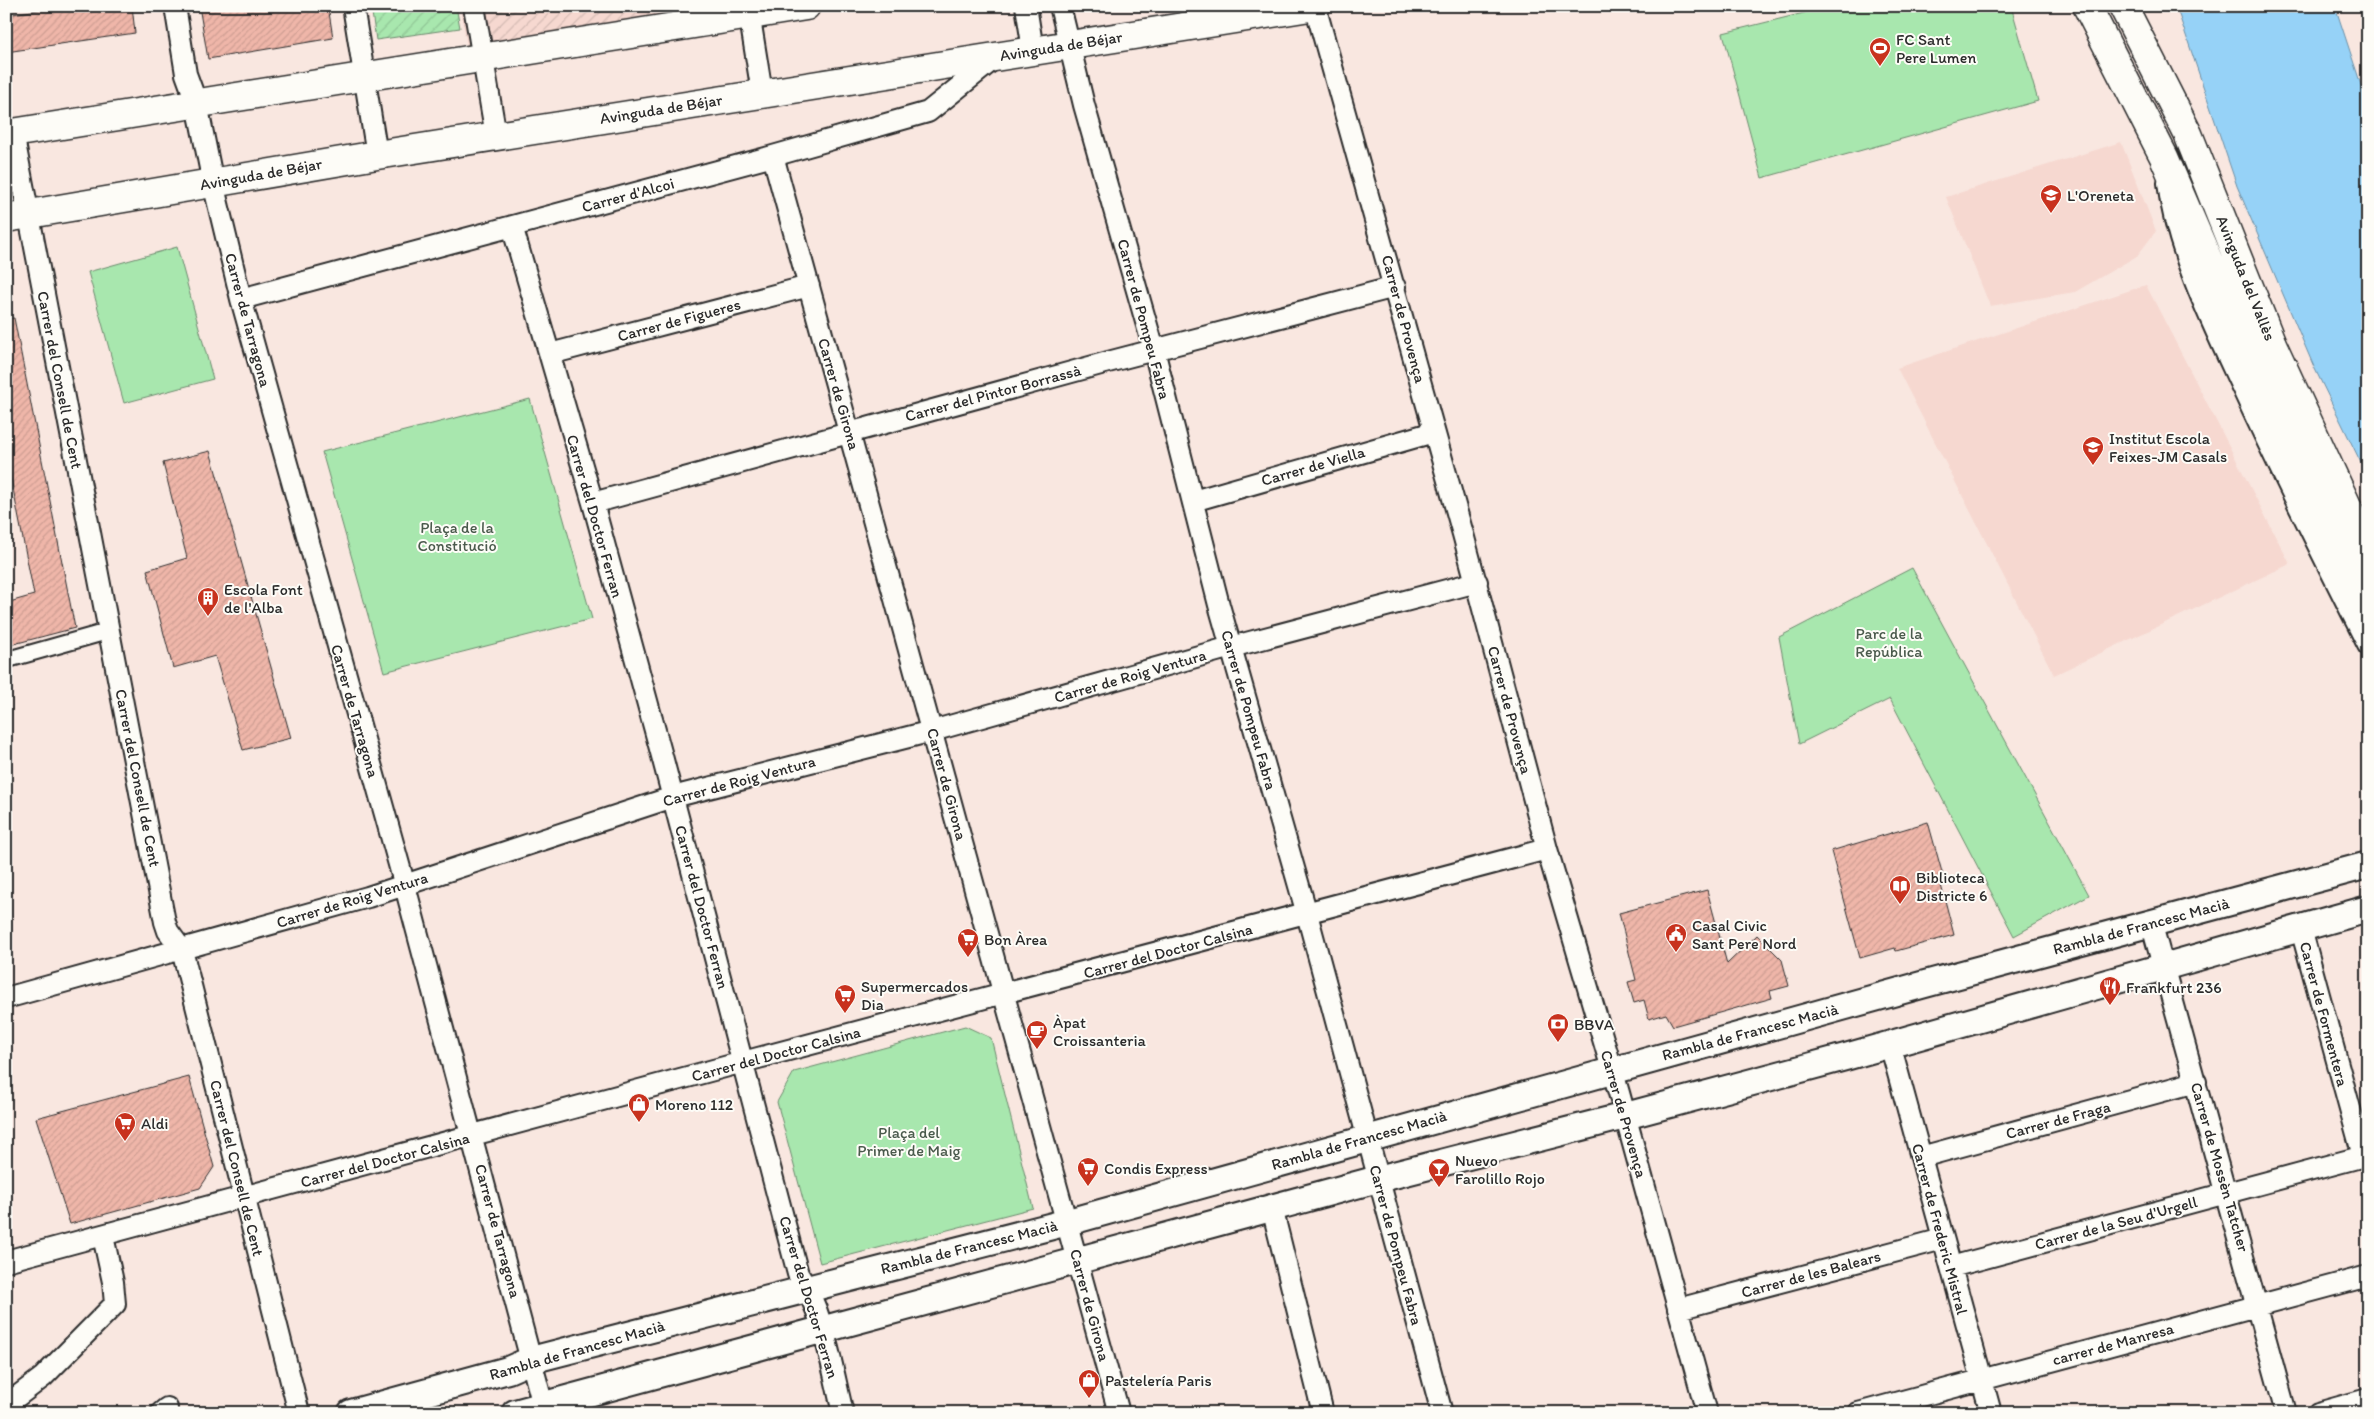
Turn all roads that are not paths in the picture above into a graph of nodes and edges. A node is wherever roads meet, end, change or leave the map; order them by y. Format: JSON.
{"nodes":[{"id":1,"x":175,"y":6,"type":"edge"},
{"id":2,"x":354,"y":6,"type":"edge"},
{"id":3,"x":474,"y":6,"type":"edge"},
{"id":4,"x":806,"y":6,"type":"edge"},
{"id":5,"x":1026,"y":6,"type":"edge"},
{"id":6,"x":1060,"y":6,"type":"edge"},
{"id":7,"x":1315,"y":6,"type":"edge"},
{"id":8,"x":2088,"y":6,"type":"edge"},
{"id":9,"x":2123,"y":6,"type":"edge"},
{"id":10,"x":749,"y":11,"type":"edge"},
{"id":11,"x":1068,"y":44,"type":"junction"},
{"id":12,"x":1033,"y":50,"type":"junction"},
{"id":13,"x":998,"y":56,"type":"junction"},
{"id":14,"x":482,"y":59,"type":"junction"},
{"id":15,"x":364,"y":77,"type":"junction"},
{"id":16,"x":762,"y":93,"type":"junction"},
{"id":17,"x":197,"y":104,"type":"junction"},
{"id":18,"x":10,"y":133,"type":"edge"},
{"id":19,"x":496,"y":136,"type":"junction"},
{"id":20,"x":377,"y":154,"type":"junction"},
{"id":21,"x":773,"y":156,"type":"junction"},
{"id":22,"x":2164,"y":157,"type":"junction"},
{"id":23,"x":213,"y":183,"type":"junction"},
{"id":24,"x":17,"y":216,"type":"edge"},
{"id":25,"x":512,"y":226,"type":"junction"},
{"id":26,"x":809,"y":286,"type":"junction"},
{"id":27,"x":1395,"y":287,"type":"junction"},
{"id":28,"x":241,"y":299,"type":"junction"},
{"id":29,"x":1154,"y":350,"type":"junction"},
{"id":30,"x":550,"y":354,"type":"junction"},
{"id":31,"x":850,"y":432,"type":"junction"},
{"id":32,"x":1434,"y":432,"type":"junction"},
{"id":33,"x":1193,"y":501,"type":"junction"},
{"id":34,"x":593,"y":503,"type":"junction"},
{"id":35,"x":2368,"y":551,"type":"edge"},
{"id":36,"x":1476,"y":582,"type":"junction"},
{"id":37,"x":2368,"y":606,"type":"edge"},
{"id":38,"x":109,"y":631,"type":"junction"},
{"id":39,"x":2368,"y":646,"type":"edge"},
{"id":40,"x":1231,"y":647,"type":"junction"},
{"id":41,"x":6,"y":660,"type":"edge"},
{"id":42,"x":932,"y":731,"type":"junction"},
{"id":43,"x":673,"y":797,"type":"junction"},
{"id":44,"x":1547,"y":849,"type":"junction"},
{"id":45,"x":2368,"y":865,"type":"edge"},
{"id":46,"x":405,"y":886,"type":"junction"},
{"id":47,"x":2368,"y":910,"type":"edge"},
{"id":48,"x":1306,"y":914,"type":"junction"},
{"id":49,"x":2151,"y":922,"type":"junction"},
{"id":50,"x":2301,"y":930,"type":"junction"},
{"id":51,"x":182,"y":950,"type":"junction"},
{"id":52,"x":2164,"y":968,"type":"junction"},
{"id":53,"x":1005,"y":994,"type":"junction"},
{"id":54,"x":6,"y":998,"type":"edge"},
{"id":55,"x":1890,"y":1044,"type":"junction"},
{"id":56,"x":743,"y":1062,"type":"junction"},
{"id":57,"x":1612,"y":1070,"type":"junction"},
{"id":58,"x":2196,"y":1082,"type":"junction"},
{"id":59,"x":1625,"y":1116,"type":"junction"},
{"id":60,"x":473,"y":1137,"type":"junction"},
{"id":61,"x":1366,"y":1138,"type":"junction"},
{"id":62,"x":2365,"y":1156,"type":"edge"},
{"id":63,"x":1921,"y":1157,"type":"junction"},
{"id":64,"x":1378,"y":1179,"type":"junction"},
{"id":65,"x":2227,"y":1193,"type":"junction"},
{"id":66,"x":244,"y":1198,"type":"junction"},
{"id":67,"x":1272,"y":1208,"type":"junction"},
{"id":68,"x":1068,"y":1222,"type":"junction"},
{"id":69,"x":103,"y":1236,"type":"junction"},
{"id":70,"x":1943,"y":1239,"type":"junction"},
{"id":71,"x":1079,"y":1261,"type":"junction"},
{"id":72,"x":6,"y":1262,"type":"edge"},
{"id":73,"x":1951,"y":1267,"type":"junction"},
{"id":74,"x":2368,"y":1276,"type":"edge"},
{"id":75,"x":808,"y":1289,"type":"junction"},
{"id":76,"x":2258,"y":1305,"type":"junction"},
{"id":77,"x":1678,"y":1309,"type":"junction"},
{"id":78,"x":822,"y":1330,"type":"junction"},
{"id":79,"x":531,"y":1360,"type":"junction"},
{"id":80,"x":1982,"y":1379,"type":"junction"},
{"id":81,"x":2368,"y":1399,"type":"edge"},
{"id":82,"x":6,"y":1405,"type":"edge"},
{"id":83,"x":544,"y":1409,"type":"edge"},
{"id":84,"x":299,"y":1413,"type":"edge"},
{"id":85,"x":351,"y":1413,"type":"edge"},
{"id":86,"x":515,"y":1413,"type":"edge"},
{"id":87,"x":843,"y":1413,"type":"edge"},
{"id":88,"x":1119,"y":1413,"type":"edge"},
{"id":89,"x":1323,"y":1413,"type":"edge"},
{"id":90,"x":1442,"y":1413,"type":"edge"},
{"id":91,"x":1707,"y":1413,"type":"edge"},
{"id":92,"x":1858,"y":1413,"type":"edge"},
{"id":93,"x":1991,"y":1413,"type":"edge"},
{"id":94,"x":2286,"y":1413,"type":"edge"},
{"id":95,"x":2318,"y":1413,"type":"edge"}],
"edges":[{"from":1,"to":17,"type":"street","name":"Carrer de Tarragona"},
{"from":2,"to":15,"type":"street"},
{"from":3,"to":14,"type":"street"},
{"from":4,"to":10,"type":"main road"},
{"from":5,"to":12,"type":"street"},
{"from":6,"to":11,"type":"street","name":"Carrer de Pompeu Fabra"},
{"from":7,"to":11,"type":"main road","name":"Avinguda de Béjar"},
{"from":7,"to":27,"type":"street","name":"Carrer de Provença"},
{"from":8,"to":22,"type":"main road","name":"Avinguda del Vallès"},
{"from":9,"to":35,"type":"main road","name":"Avinguda del Vallès"},
{"from":10,"to":14,"type":"main road"},
{"from":10,"to":16,"type":"street"},
{"from":11,"to":12,"type":"main road","name":"Avinguda de Béjar"},
{"from":11,"to":29,"type":"street","name":"Carrer de Pompeu Fabra"},
{"from":12,"to":13,"type":"main road","name":"Avinguda de Béjar"},
{"from":13,"to":16,"type":"main road","name":"Avinguda de Béjar"},
{"from":13,"to":21,"type":"street","name":"Carrer d'Alcoi"},
{"from":14,"to":15,"type":"main road"},
{"from":14,"to":19,"type":"street"},
{"from":15,"to":17,"type":"main road"},
{"from":15,"to":20,"type":"street"},
{"from":16,"to":19,"type":"main road","name":"Avinguda de Béjar"},
{"from":17,"to":18,"type":"main road"},
{"from":17,"to":23,"type":"street","name":"Carrer de Tarragona"},
{"from":18,"to":24,"type":"street","name":"Carrer del Consell de Cent"},
{"from":19,"to":20,"type":"main road","name":"Avinguda de Béjar"},
{"from":20,"to":23,"type":"main road","name":"Avinguda de Béjar"},
{"from":21,"to":25,"type":"street","name":"Carrer d'Alcoi"},
{"from":21,"to":26,"type":"street","name":"Carrer de Girona"},
{"from":22,"to":37,"type":"main road","name":"Avinguda del Vallès"},
{"from":22,"to":39,"type":"street","name":"Avinguda del Vallès"},
{"from":23,"to":24,"type":"main road","name":"Avinguda de Béjar"},
{"from":23,"to":28,"type":"street","name":"Carrer de Tarragona"},
{"from":24,"to":38,"type":"street","name":"Carrer del Consell de Cent"},
{"from":25,"to":28,"type":"street","name":"Carrer d'Alcoi"},
{"from":25,"to":30,"type":"street","name":"Carrer del Doctor Ferran"},
{"from":26,"to":30,"type":"street","name":"Carrer de Figueres"},
{"from":26,"to":31,"type":"street","name":"Carrer de Girona"},
{"from":27,"to":29,"type":"street","name":"Carrer del Pintor Borrassà"},
{"from":27,"to":32,"type":"street","name":"Carrer de Provença"},
{"from":28,"to":46,"type":"street","name":"Carrer de Tarragona"},
{"from":29,"to":31,"type":"street","name":"Carrer del Pintor Borrassà"},
{"from":29,"to":33,"type":"street","name":"Carrer de Pompeu Fabra"},
{"from":30,"to":34,"type":"street","name":"Carrer del Doctor Ferran"},
{"from":31,"to":34,"type":"street","name":"Carrer del Pintor Borrassà"},
{"from":31,"to":42,"type":"street","name":"Carrer de Girona"},
{"from":32,"to":33,"type":"street","name":"Carrer de Viella"},
{"from":32,"to":36,"type":"street","name":"Carrer de Provença"},
{"from":33,"to":40,"type":"street","name":"Carrer de Pompeu Fabra"},
{"from":34,"to":43,"type":"street","name":"Carrer del Doctor Ferran"},
{"from":36,"to":40,"type":"street","name":"Carrer de Roig Ventura"},
{"from":36,"to":44,"type":"street","name":"Carrer de Provença"},
{"from":38,"to":41,"type":"street"},
{"from":38,"to":51,"type":"street","name":"Carrer del Consell de Cent"},
{"from":40,"to":42,"type":"street","name":"Carrer de Roig Ventura"},
{"from":40,"to":48,"type":"street","name":"Carrer de Pompeu Fabra"},
{"from":42,"to":43,"type":"street","name":"Carrer de Roig Ventura"},
{"from":42,"to":53,"type":"street","name":"Carrer de Girona"},
{"from":43,"to":46,"type":"street","name":"Carrer de Roig Ventura"},
{"from":43,"to":56,"type":"street","name":"Carrer del Doctor Ferran"},
{"from":44,"to":48,"type":"street","name":"Carrer del Doctor Calsina"},
{"from":44,"to":57,"type":"street","name":"Carrer de Provença"},
{"from":45,"to":49,"type":"street","name":"Rambla de Francesc Macià"},
{"from":46,"to":51,"type":"street","name":"Carrer de Roig Ventura"},
{"from":46,"to":60,"type":"street","name":"Carrer de Tarragona"},
{"from":47,"to":50,"type":"street"},
{"from":48,"to":53,"type":"street","name":"Carrer del Doctor Calsina"},
{"from":48,"to":61,"type":"street","name":"Carrer de Pompeu Fabra"},
{"from":49,"to":52,"type":"street","name":"Carrer de Mossèn Tatcher"},
{"from":49,"to":57,"type":"street","name":"Rambla de Francesc Macià"},
{"from":50,"to":52,"type":"street"},
{"from":50,"to":62,"type":"street","name":"Carrer de Formentera"},
{"from":51,"to":54,"type":"street","name":"Carrer de Roig Ventura"},
{"from":51,"to":66,"type":"street","name":"Carrer del Consell de Cent"},
{"from":52,"to":55,"type":"street"},
{"from":52,"to":58,"type":"street","name":"Carrer de Mossèn Tatcher"},
{"from":53,"to":56,"type":"street","name":"Carrer del Doctor Calsina"},
{"from":53,"to":68,"type":"street","name":"Carrer de Girona"},
{"from":55,"to":59,"type":"street"},
{"from":55,"to":63,"type":"street","name":"Carrer de Frederic Mistral"},
{"from":56,"to":60,"type":"street","name":"Carrer del Doctor Calsina"},
{"from":56,"to":75,"type":"street","name":"Carrer del Doctor Ferran"},
{"from":57,"to":59,"type":"street","name":"Carrer de Provença"},
{"from":57,"to":61,"type":"street","name":"Rambla de Francesc Macià"},
{"from":58,"to":63,"type":"street","name":"Carrer de Fraga"},
{"from":58,"to":65,"type":"street","name":"Carrer de Mossèn Tatcher"},
{"from":59,"to":64,"type":"street"},
{"from":59,"to":77,"type":"street","name":"Carrer de Provença"},
{"from":60,"to":66,"type":"street","name":"Carrer del Doctor Calsina"},
{"from":60,"to":79,"type":"street","name":"Carrer de Tarragona"},
{"from":61,"to":64,"type":"street","name":"Carrer de Pompeu Fabra"},
{"from":61,"to":68,"type":"street","name":"Rambla de Francesc Macià"},
{"from":62,"to":65,"type":"street","name":"Carrer de la Seu d'Urgell"},
{"from":63,"to":70,"type":"street","name":"Carrer de Frederic Mistral"},
{"from":64,"to":67,"type":"street"},
{"from":64,"to":90,"type":"street","name":"Carrer de Pompeu Fabra"},
{"from":65,"to":73,"type":"street","name":"Carrer de la Seu d'Urgell"},
{"from":65,"to":76,"type":"street","name":"Carrer de Mossèn Tatcher"},
{"from":66,"to":69,"type":"street","name":"Carrer del Doctor Calsina"},
{"from":66,"to":84,"type":"street","name":"Carrer del Consell de Cent"},
{"from":67,"to":71,"type":"street"},
{"from":67,"to":89,"type":"street"},
{"from":68,"to":71,"type":"street","name":"Carrer de Girona"},
{"from":68,"to":75,"type":"street","name":"Rambla de Francesc Macià"},
{"from":69,"to":72,"type":"street","name":"Carrer del Doctor Calsina"},
{"from":69,"to":82,"type":"street"},
{"from":70,"to":73,"type":"street","name":"Carrer de Frederic Mistral"},
{"from":70,"to":77,"type":"street","name":"Carrer de les Balears"},
{"from":71,"to":78,"type":"street"},
{"from":71,"to":88,"type":"street","name":"Carrer de Girona"},
{"from":73,"to":80,"type":"street","name":"Carrer de Frederic Mistral"},
{"from":74,"to":76,"type":"street","name":"carrer de Manresa"},
{"from":75,"to":78,"type":"street","name":"Carrer del Doctor Ferran"},
{"from":75,"to":79,"type":"street","name":"Rambla de Francesc Macià"},
{"from":76,"to":80,"type":"street","name":"carrer de Manresa"},
{"from":76,"to":94,"type":"street","name":"Carrer de Mossèn Tatcher"},
{"from":77,"to":91,"type":"street","name":"Carrer de Provença"},
{"from":78,"to":83,"type":"street"},
{"from":78,"to":87,"type":"street","name":"Carrer del Doctor Ferran"},
{"from":79,"to":83,"type":"street","name":"Carrer de Tarragona"},
{"from":79,"to":85,"type":"street","name":"Rambla de Francesc Macià"},
{"from":80,"to":92,"type":"street","name":"carrer de Manresa"},
{"from":80,"to":93,"type":"street","name":"Carrer de Frederic Mistral"},
{"from":81,"to":95,"type":"street"},
{"from":83,"to":86,"type":"street"}]}
